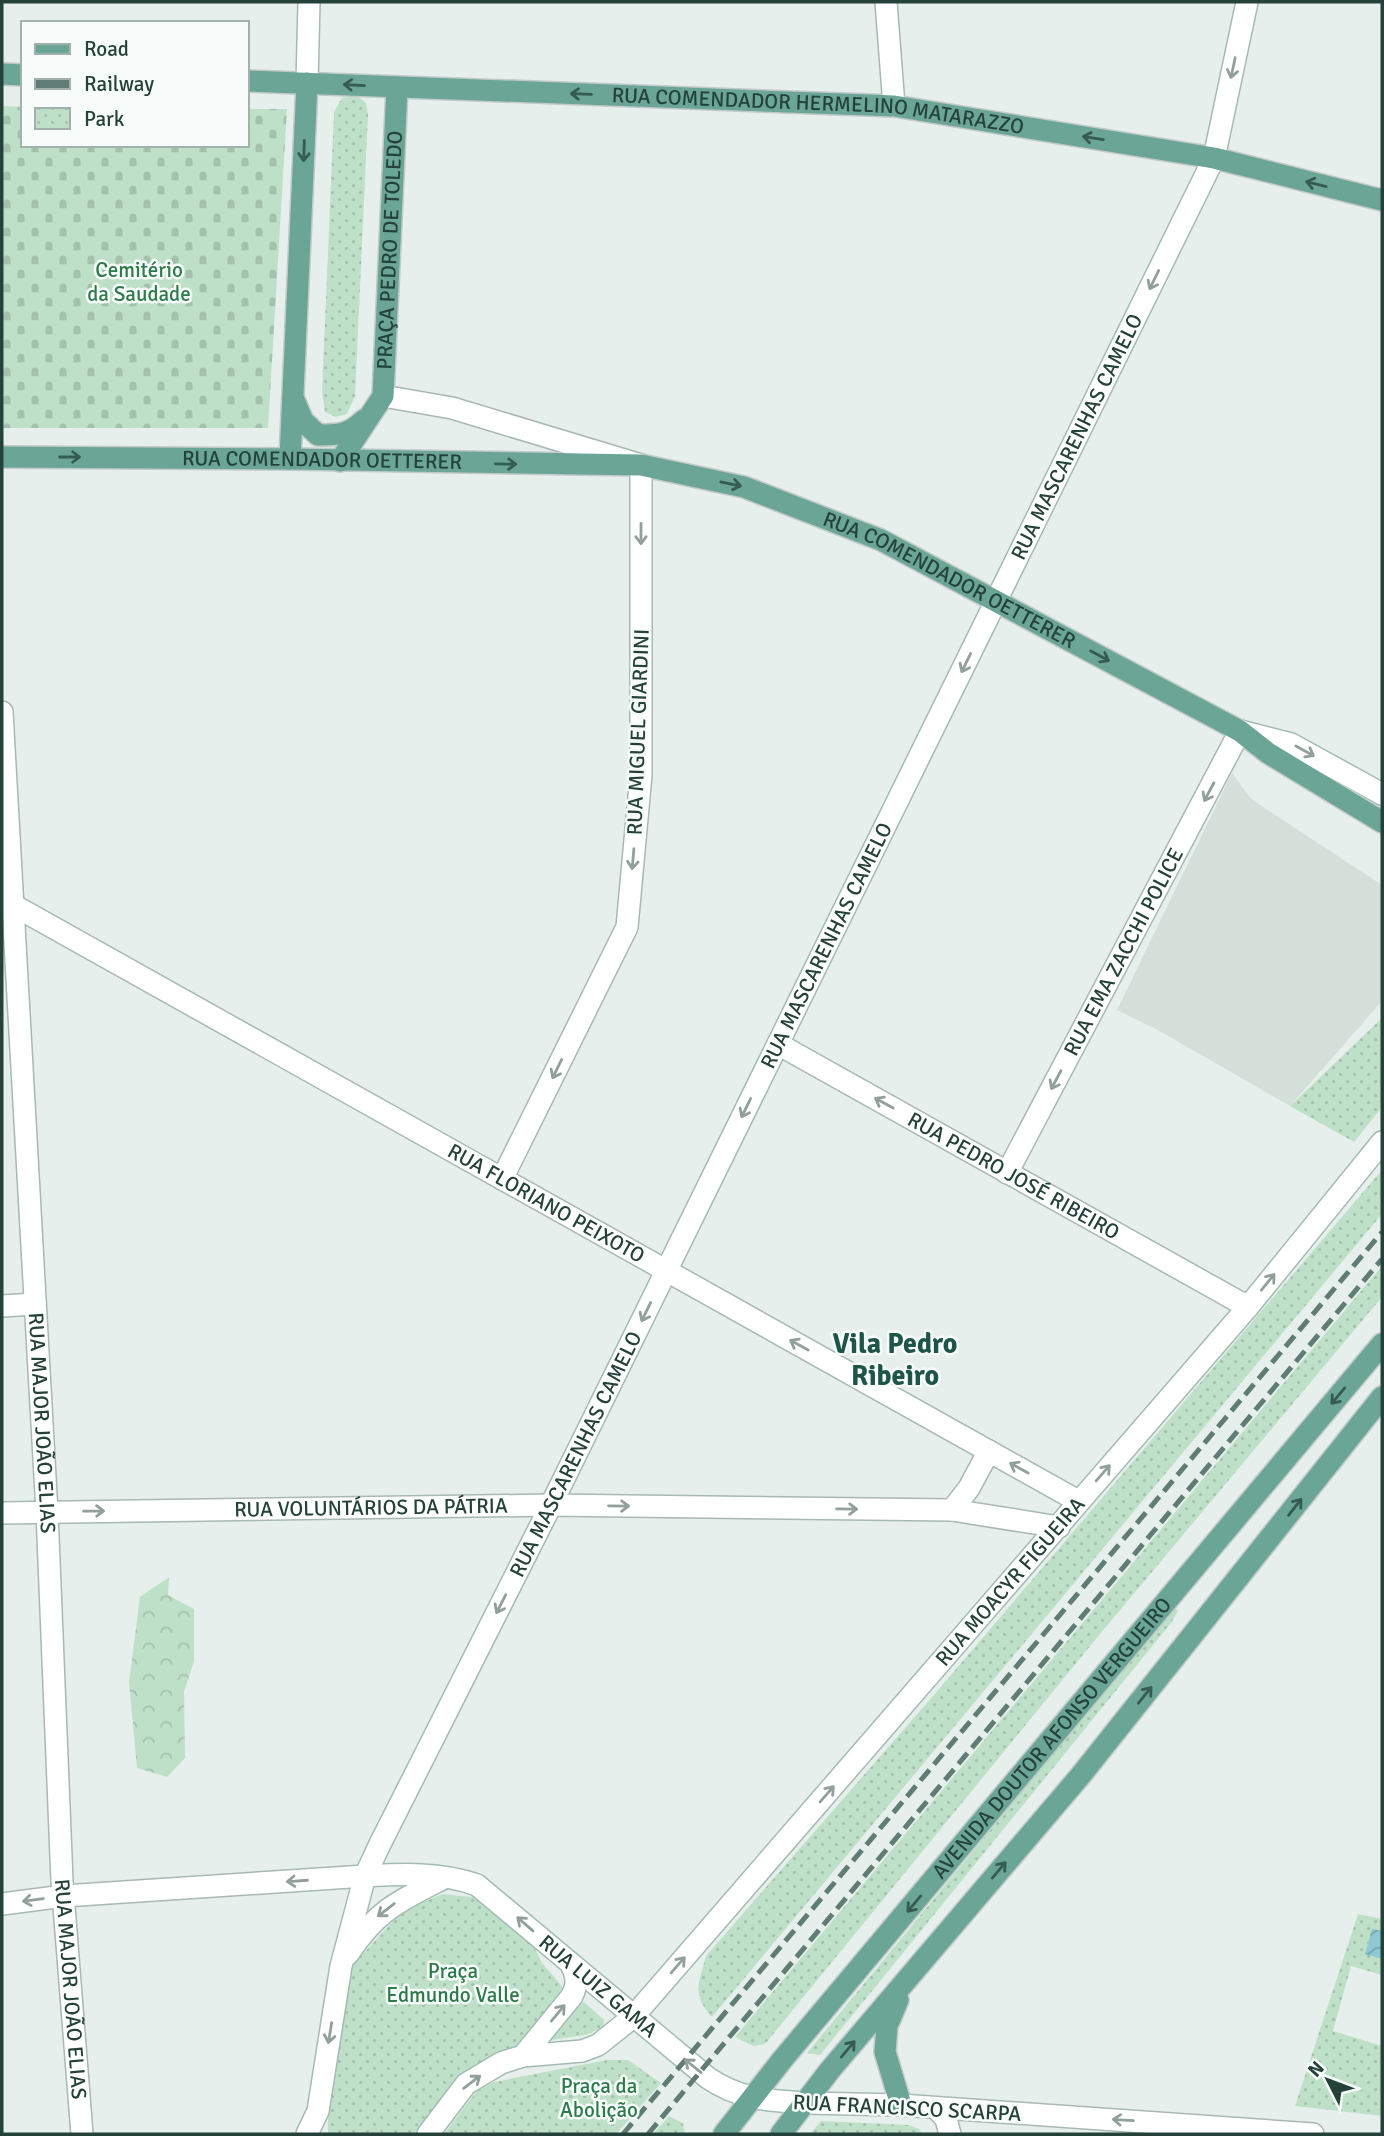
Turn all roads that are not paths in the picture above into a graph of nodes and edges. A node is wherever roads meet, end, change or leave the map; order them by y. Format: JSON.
{"nodes":[{"id":1,"x":309,"y":2,"type":"edge"},
{"id":2,"x":886,"y":2,"type":"edge"},
{"id":3,"x":1247,"y":2,"type":"edge"},
{"id":4,"x":2,"y":74,"type":"edge"},
{"id":5,"x":21,"y":75,"type":"edge"},
{"id":6,"x":248,"y":81,"type":"edge"},
{"id":7,"x":307,"y":83,"type":"junction"},
{"id":8,"x":397,"y":87,"type":"junction"},
{"id":9,"x":894,"y":106,"type":"junction"},
{"id":10,"x":1213,"y":158,"type":"junction"},
{"id":11,"x":1382,"y":201,"type":"edge"},
{"id":12,"x":293,"y":398,"type":"junction"},
{"id":13,"x":379,"y":402,"type":"junction"},
{"id":14,"x":2,"y":457,"type":"edge"},
{"id":15,"x":290,"y":459,"type":"junction"},
{"id":16,"x":340,"y":461,"type":"junction"},
{"id":17,"x":641,"y":465,"type":"junction"},
{"id":18,"x":996,"y":601,"type":"junction"},
{"id":19,"x":2,"y":712,"type":"edge"},
{"id":20,"x":1240,"y":732,"type":"junction"},
{"id":21,"x":1382,"y":794,"type":"edge"},
{"id":22,"x":1377,"y":818,"type":"edge"},
{"id":23,"x":13,"y":905,"type":"junction"},
{"id":24,"x":10,"y":1003,"type":"edge"},
{"id":25,"x":778,"y":1044,"type":"junction"},
{"id":26,"x":1382,"y":1142,"type":"edge"},
{"id":27,"x":1007,"y":1173,"type":"junction"},
{"id":28,"x":502,"y":1179,"type":"junction"},
{"id":29,"x":666,"y":1271,"type":"junction"},
{"id":30,"x":35,"y":1304,"type":"junction"},
{"id":31,"x":2,"y":1306,"type":"edge"},
{"id":32,"x":1248,"y":1307,"type":"junction"},
{"id":33,"x":1382,"y":1344,"type":"edge"},
{"id":34,"x":1382,"y":1397,"type":"edge"},
{"id":35,"x":989,"y":1451,"type":"junction"},
{"id":36,"x":1078,"y":1502,"type":"junction"},
{"id":37,"x":551,"y":1505,"type":"junction"},
{"id":38,"x":952,"y":1510,"type":"junction"},
{"id":39,"x":47,"y":1512,"type":"junction"},
{"id":40,"x":2,"y":1513,"type":"edge"},
{"id":41,"x":1059,"y":1527,"type":"junction"},
{"id":42,"x":365,"y":1876,"type":"junction"},
{"id":43,"x":446,"y":1877,"type":"junction"},
{"id":44,"x":64,"y":1896,"type":"junction"},
{"id":45,"x":2,"y":1905,"type":"edge"},
{"id":46,"x":571,"y":1964,"type":"junction"},
{"id":47,"x":341,"y":1966,"type":"junction"},
{"id":48,"x":908,"y":1978,"type":"junction"},
{"id":49,"x":633,"y":2017,"type":"junction"},
{"id":50,"x":523,"y":2056,"type":"junction"},
{"id":51,"x":752,"y":2099,"type":"junction"},
{"id":52,"x":805,"y":2103,"type":"junction"},
{"id":53,"x":901,"y":2105,"type":"junction"},
{"id":54,"x":936,"y":2108,"type":"junction"},
{"id":55,"x":82,"y":2134,"type":"edge"},
{"id":56,"x":307,"y":2134,"type":"edge"},
{"id":57,"x":428,"y":2134,"type":"edge"},
{"id":58,"x":724,"y":2134,"type":"edge"},
{"id":59,"x":781,"y":2134,"type":"edge"},
{"id":60,"x":950,"y":2134,"type":"edge"},
{"id":61,"x":1313,"y":2134,"type":"edge"}],
"edges":[{"from":1,"to":7,"type":"street"},
{"from":2,"to":9,"type":"street"},
{"from":3,"to":10,"type":"street","name":"RUA MASCARENHAS CAMELO","one_way":true},
{"from":4,"to":5,"type":"main road"},
{"from":6,"to":7,"type":"main road","name":"RUA COMENDADOR HERMELINO MATARAZZO"},
{"from":8,"to":7,"type":"main road","name":"RUA COMENDADOR HERMELINO MATARAZZO","one_way":true},
{"from":7,"to":12,"type":"main road","one_way":true},
{"from":9,"to":8,"type":"main road","name":"RUA COMENDADOR HERMELINO MATARAZZO","one_way":true},
{"from":8,"to":13,"type":"main road","name":"PRAÇA PEDRO DE TOLEDO"},
{"from":10,"to":9,"type":"main road","name":"RUA COMENDADOR HERMELINO MATARAZZO","one_way":true},
{"from":11,"to":10,"type":"main road","name":"RUA COMENDADOR HERMELINO MATARAZZO","one_way":true},
{"from":10,"to":18,"type":"street","name":"RUA MASCARENHAS CAMELO","one_way":true},
{"from":12,"to":13,"type":"main road"},
{"from":12,"to":15,"type":"main road"},
{"from":13,"to":16,"type":"main road"},
{"from":13,"to":17,"type":"street","name":"RUA COMENDADOR OETTERER"},
{"from":14,"to":15,"type":"main road","name":"RUA COMENDADOR OETTERER","one_way":true},
{"from":15,"to":16,"type":"main road","name":"RUA COMENDADOR OETTERER"},
{"from":16,"to":17,"type":"main road","name":"RUA COMENDADOR OETTERER","one_way":true},
{"from":17,"to":18,"type":"main road","name":"RUA COMENDADOR OETTERER","one_way":true},
{"from":17,"to":28,"type":"street","name":"RUA MIGUEL GIARDINI","one_way":true},
{"from":18,"to":20,"type":"main road","name":"RUA COMENDADOR OETTERER","one_way":true},
{"from":18,"to":25,"type":"street","name":"RUA MASCARENHAS CAMELO","one_way":true},
{"from":19,"to":23,"type":"street","name":"RUA MAJOR JOÃO ELIAS"},
{"from":20,"to":21,"type":"street","name":"RUA COMENDADOR OETTERER","one_way":true},
{"from":20,"to":22,"type":"main road","name":"RUA COMENDADOR OETTERER"},
{"from":20,"to":27,"type":"street","name":"RUA EMA ZACCHI POLICE","one_way":true},
{"from":23,"to":24,"type":"street","name":"RUA MAJOR JOÃO ELIAS"},
{"from":23,"to":28,"type":"street","name":"RUA FLORIANO PEIXOTO"},
{"from":24,"to":30,"type":"street","name":"RUA MAJOR JOÃO ELIAS"},
{"from":27,"to":25,"type":"street","name":"RUA PEDRO JOSÉ RIBEIRO","one_way":true},
{"from":25,"to":29,"type":"street","name":"RUA MASCARENHAS CAMELO","one_way":true},
{"from":32,"to":26,"type":"street","name":"RUA MOACYR FIGUEIRA","one_way":true},
{"from":27,"to":32,"type":"street","name":"RUA PEDRO JOSÉ RIBEIRO"},
{"from":28,"to":29,"type":"street","name":"RUA FLORIANO PEIXOTO"},
{"from":35,"to":29,"type":"street","name":"RUA FLORIANO PEIXOTO","one_way":true},
{"from":29,"to":37,"type":"street","name":"RUA MASCARENHAS CAMELO","one_way":true},
{"from":30,"to":31,"type":"street"},
{"from":30,"to":39,"type":"street","name":"RUA MAJOR JOÃO ELIAS"},
{"from":36,"to":32,"type":"street","name":"RUA MOACYR FIGUEIRA","one_way":true},
{"from":33,"to":51,"type":"main road","name":"AVENIDA DOUTOR AFONSO VERGUEIRO","one_way":true},
{"from":48,"to":34,"type":"main road","name":"AVENIDA DOUTOR AFONSO VERGUEIRO","one_way":true},
{"from":36,"to":35,"type":"street","name":"RUA FLORIANO PEIXOTO","one_way":true},
{"from":35,"to":38,"type":"street"},
{"from":36,"to":41,"type":"street","name":"RUA MOACYR FIGUEIRA"},
{"from":37,"to":38,"type":"street","name":"RUA VOLUNTÁRIOS DA PÁTRIA","one_way":true},
{"from":39,"to":37,"type":"street","name":"RUA VOLUNTÁRIOS DA PÁTRIA","one_way":true},
{"from":37,"to":42,"type":"street","name":"RUA MASCARENHAS CAMELO","one_way":true},
{"from":38,"to":41,"type":"street","name":"RUA VOLUNTÁRIOS DA PÁTRIA"},
{"from":39,"to":40,"type":"street","name":"RUA VOLUNTÁRIOS DA PÁTRIA"},
{"from":39,"to":44,"type":"street","name":"RUA MAJOR JOÃO ELIAS"},
{"from":49,"to":41,"type":"street","name":"RUA MOACYR FIGUEIRA","one_way":true},
{"from":42,"to":43,"type":"street","name":"RUA LUIZ GAMA"},
{"from":42,"to":44,"type":"street","one_way":true},
{"from":42,"to":47,"type":"street"},
{"from":46,"to":43,"type":"street","name":"RUA LUIZ GAMA","one_way":true},
{"from":43,"to":47,"type":"street","one_way":true},
{"from":44,"to":45,"type":"street","one_way":true},
{"from":44,"to":55,"type":"street","name":"RUA MAJOR JOÃO ELIAS"},
{"from":46,"to":49,"type":"street","name":"RUA LUIZ GAMA"},
{"from":50,"to":46,"type":"street","one_way":true},
{"from":47,"to":56,"type":"street","one_way":true},
{"from":52,"to":48,"type":"main road","name":"AVENIDA DOUTOR AFONSO VERGUEIRO","one_way":true},
{"from":48,"to":53,"type":"main road"},
{"from":49,"to":50,"type":"street"},
{"from":51,"to":49,"type":"street","name":"RUA LUIZ GAMA","one_way":true},
{"from":57,"to":50,"type":"street","one_way":true},
{"from":51,"to":52,"type":"street","name":"RUA FRANCISCO SCARPA"},
{"from":51,"to":58,"type":"main road","name":"AVENIDA DOUTOR AFONSO VERGUEIRO"},
{"from":52,"to":53,"type":"street","name":"RUA FRANCISCO SCARPA"},
{"from":52,"to":59,"type":"main road","name":"AVENIDA DOUTOR AFONSO VERGUEIRO"},
{"from":53,"to":54,"type":"street","name":"RUA FRANCISCO SCARPA"},
{"from":54,"to":60,"type":"street"},
{"from":61,"to":54,"type":"street","name":"RUA FRANCISCO SCARPA","one_way":true}]}
